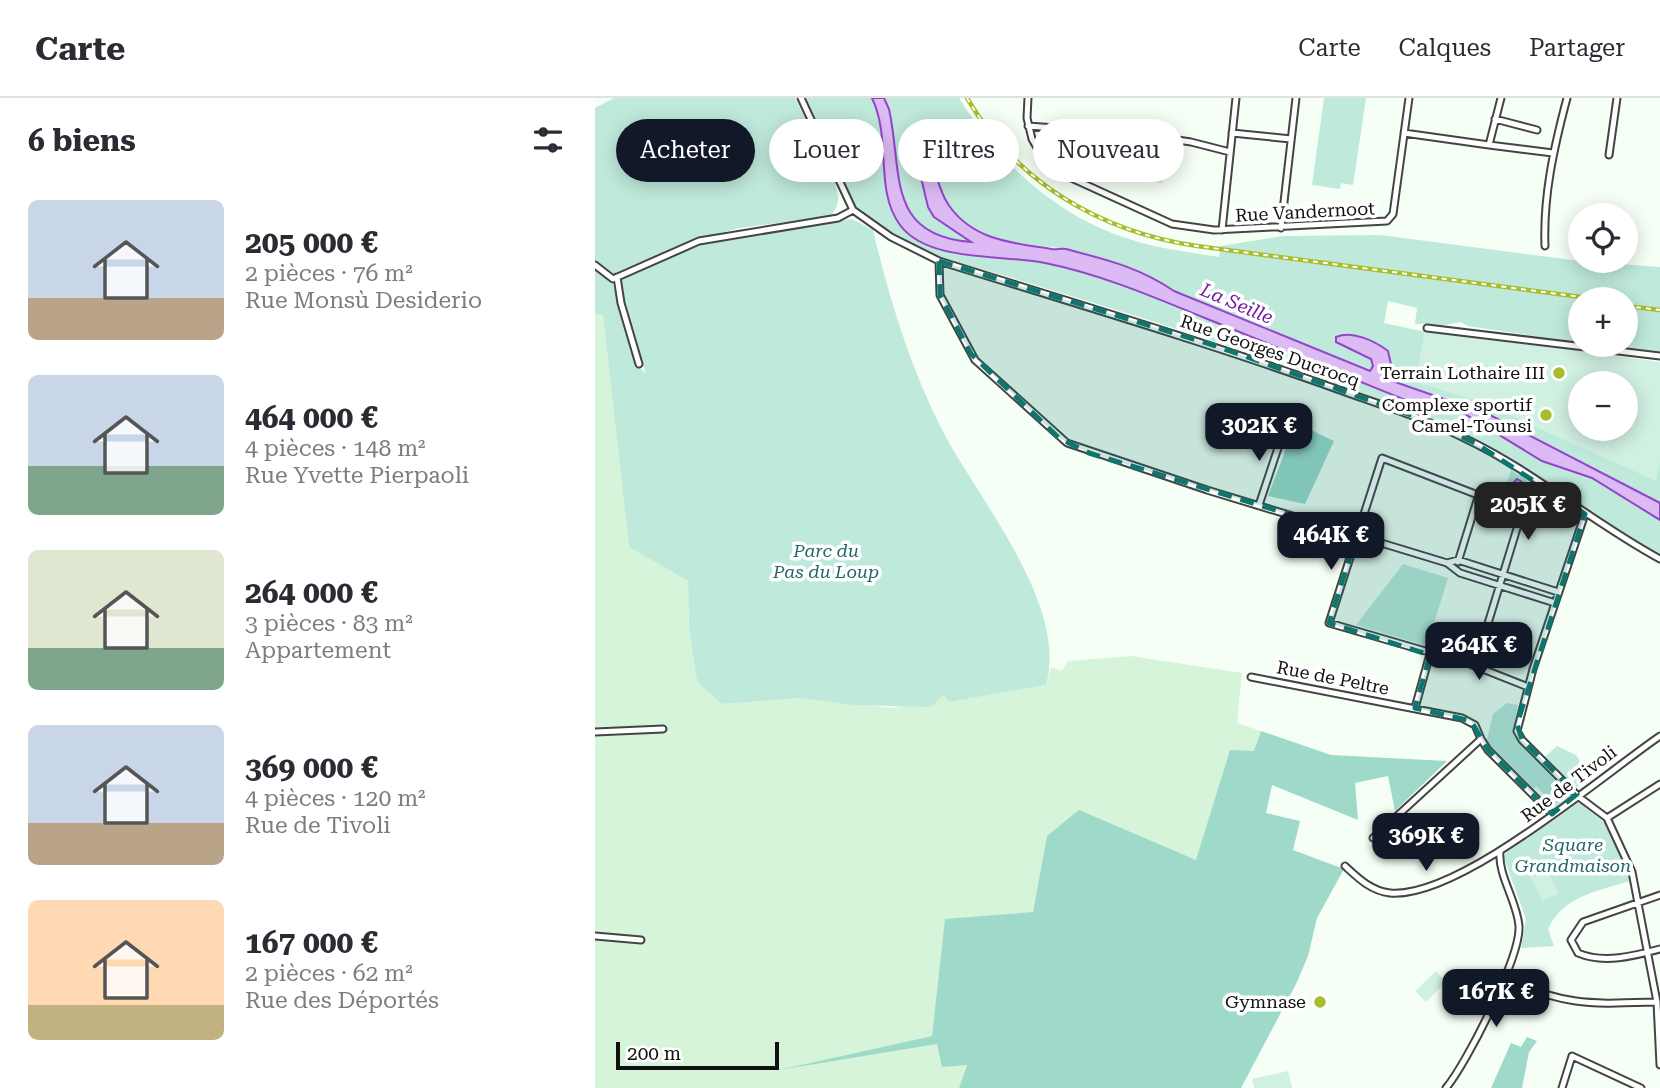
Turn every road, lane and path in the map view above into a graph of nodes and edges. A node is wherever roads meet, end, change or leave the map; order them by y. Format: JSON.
{"nodes":[{"id":1,"x":801,"y":98,"type":"edge"},
{"id":2,"x":1028,"y":98,"type":"edge"},
{"id":3,"x":1236,"y":98,"type":"edge"},
{"id":4,"x":1296,"y":98,"type":"edge"},
{"id":5,"x":1409,"y":98,"type":"edge"},
{"id":6,"x":1500,"y":98,"type":"edge"},
{"id":7,"x":1567,"y":98,"type":"edge"},
{"id":8,"x":1617,"y":98,"type":"edge"},
{"id":9,"x":1495,"y":119,"type":"junction"},
{"id":10,"x":1028,"y":126,"type":"junction"},
{"id":11,"x":1537,"y":130,"type":"dead end"},
{"id":12,"x":1232,"y":133,"type":"junction"},
{"id":13,"x":1404,"y":133,"type":"junction"},
{"id":14,"x":1291,"y":139,"type":"junction"},
{"id":15,"x":1489,"y":145,"type":"junction"},
{"id":16,"x":1230,"y":152,"type":"junction"},
{"id":17,"x":1553,"y":153,"type":"junction"},
{"id":18,"x":1609,"y":155,"type":"dead end"},
{"id":19,"x":853,"y":210,"type":"junction"},
{"id":20,"x":1281,"y":228,"type":"junction"},
{"id":21,"x":1222,"y":230,"type":"junction"},
{"id":22,"x":1545,"y":246,"type":"dead end"},
{"id":23,"x":939,"y":261,"type":"junction"},
{"id":24,"x":595,"y":265,"type":"edge"},
{"id":25,"x":617,"y":277,"type":"junction"},
{"id":26,"x":1427,"y":328,"type":"dead end"},
{"id":27,"x":1660,"y":356,"type":"edge"},
{"id":28,"x":639,"y":364,"type":"dead end"},
{"id":29,"x":1286,"y":424,"type":"dead end"},
{"id":30,"x":1479,"y":495,"type":"junction"},
{"id":31,"x":1259,"y":505,"type":"junction"},
{"id":32,"x":1585,"y":514,"type":"junction"},
{"id":33,"x":1357,"y":535,"type":"junction"},
{"id":34,"x":1660,"y":559,"type":"edge"},
{"id":35,"x":1458,"y":561,"type":"junction"},
{"id":36,"x":1447,"y":562,"type":"junction"},
{"id":37,"x":1455,"y":570,"type":"junction"},
{"id":38,"x":1503,"y":575,"type":"junction"},
{"id":39,"x":1500,"y":585,"type":"junction"},
{"id":40,"x":1558,"y":592,"type":"junction"},
{"id":41,"x":1555,"y":603,"type":"junction"},
{"id":42,"x":1430,"y":654,"type":"junction"},
{"id":43,"x":1475,"y":666,"type":"junction"},
{"id":44,"x":1251,"y":677,"type":"dead end"},
{"id":45,"x":1528,"y":687,"type":"junction"},
{"id":46,"x":1415,"y":708,"type":"junction"},
{"id":47,"x":663,"y":729,"type":"dead end"},
{"id":48,"x":595,"y":732,"type":"edge"},
{"id":49,"x":1660,"y":736,"type":"edge"},
{"id":50,"x":1481,"y":739,"type":"junction"},
{"id":51,"x":1660,"y":784,"type":"edge"},
{"id":52,"x":1577,"y":794,"type":"junction"},
{"id":53,"x":1552,"y":814,"type":"junction"},
{"id":54,"x":1607,"y":818,"type":"junction"},
{"id":55,"x":1373,"y":838,"type":"dead end"},
{"id":56,"x":1500,"y":852,"type":"junction"},
{"id":57,"x":1345,"y":866,"type":"dead end"},
{"id":58,"x":1660,"y":895,"type":"edge"},
{"id":59,"x":1638,"y":901,"type":"junction"},
{"id":60,"x":595,"y":936,"type":"edge"},
{"id":61,"x":641,"y":940,"type":"dead end"},
{"id":62,"x":1660,"y":949,"type":"edge"},
{"id":63,"x":1649,"y":952,"type":"junction"},
{"id":64,"x":1503,"y":976,"type":"junction"},
{"id":65,"x":1658,"y":1002,"type":"edge"},
{"id":66,"x":1660,"y":1065,"type":"edge"},
{"id":67,"x":1446,"y":1088,"type":"edge"},
{"id":68,"x":1562,"y":1088,"type":"edge"},
{"id":69,"x":1641,"y":1088,"type":"edge"}],
"edges":[{"from":1,"to":19,"type":"street"},
{"from":2,"to":10,"type":"street"},
{"from":3,"to":12,"type":"street"},
{"from":4,"to":14,"type":"street"},
{"from":5,"to":13,"type":"street","name":"Rue Vandernoot"},
{"from":6,"to":9,"type":"street"},
{"from":7,"to":17,"type":"street"},
{"from":8,"to":18,"type":"street"},
{"from":9,"to":11,"type":"street"},
{"from":9,"to":15,"type":"street"},
{"from":10,"to":16,"type":"street"},
{"from":10,"to":21,"type":"street","name":"Rue Vandernoot"},
{"from":12,"to":14,"type":"street"},
{"from":12,"to":16,"type":"street"},
{"from":13,"to":15,"type":"street"},
{"from":13,"to":20,"type":"street","name":"Rue Vandernoot"},
{"from":14,"to":20,"type":"street"},
{"from":15,"to":17,"type":"street"},
{"from":16,"to":21,"type":"street"},
{"from":17,"to":22,"type":"street"},
{"from":19,"to":23,"type":"street","name":"Rue Georges Ducrocq"},
{"from":19,"to":25,"type":"street"},
{"from":20,"to":21,"type":"street","name":"Rue Vandernoot"},
{"from":23,"to":31,"type":"street"},
{"from":23,"to":32,"type":"street","name":"Rue Georges Ducrocq"},
{"from":24,"to":25,"type":"street"},
{"from":25,"to":28,"type":"street"},
{"from":26,"to":27,"type":"street"},
{"from":29,"to":31,"type":"street"},
{"from":30,"to":33,"type":"street"},
{"from":30,"to":35,"type":"street"},
{"from":30,"to":38,"type":"street"},
{"from":31,"to":33,"type":"street"},
{"from":32,"to":34,"type":"street","name":"Rue Georges Ducrocq"},
{"from":32,"to":40,"type":"street"},
{"from":33,"to":36,"type":"street"},
{"from":33,"to":42,"type":"street"},
{"from":35,"to":36,"type":"street"},
{"from":35,"to":37,"type":"street"},
{"from":35,"to":38,"type":"street"},
{"from":36,"to":37,"type":"street"},
{"from":37,"to":39,"type":"street"},
{"from":38,"to":39,"type":"street"},
{"from":38,"to":40,"type":"street"},
{"from":39,"to":41,"type":"street"},
{"from":39,"to":43,"type":"street"},
{"from":40,"to":41,"type":"street"},
{"from":41,"to":45,"type":"street"},
{"from":42,"to":43,"type":"street"},
{"from":42,"to":46,"type":"street"},
{"from":43,"to":45,"type":"street"},
{"from":44,"to":46,"type":"street","name":"Rue de Peltre"},
{"from":45,"to":52,"type":"street"},
{"from":46,"to":50,"type":"street","name":"Rue de Peltre"},
{"from":47,"to":48,"type":"street"},
{"from":49,"to":52,"type":"street","name":"Rue de Tivoli"},
{"from":50,"to":53,"type":"street","name":"Rue de Peltre"},
{"from":50,"to":55,"type":"street"},
{"from":51,"to":54,"type":"street"},
{"from":52,"to":53,"type":"street","name":"Rue de Tivoli"},
{"from":52,"to":54,"type":"street"},
{"from":53,"to":56,"type":"street","name":"Rue de Tivoli"},
{"from":54,"to":59,"type":"street"},
{"from":56,"to":57,"type":"street","name":"Rue de Tivoli"},
{"from":56,"to":64,"type":"street"},
{"from":58,"to":59,"type":"street"},
{"from":59,"to":63,"type":"street"},
{"from":59,"to":63,"type":"street"},
{"from":60,"to":61,"type":"street"},
{"from":62,"to":63,"type":"street"},
{"from":63,"to":65,"type":"street"},
{"from":64,"to":65,"type":"street"},
{"from":64,"to":67,"type":"street"},
{"from":65,"to":66,"type":"street"},
{"from":68,"to":69,"type":"street"}]}
